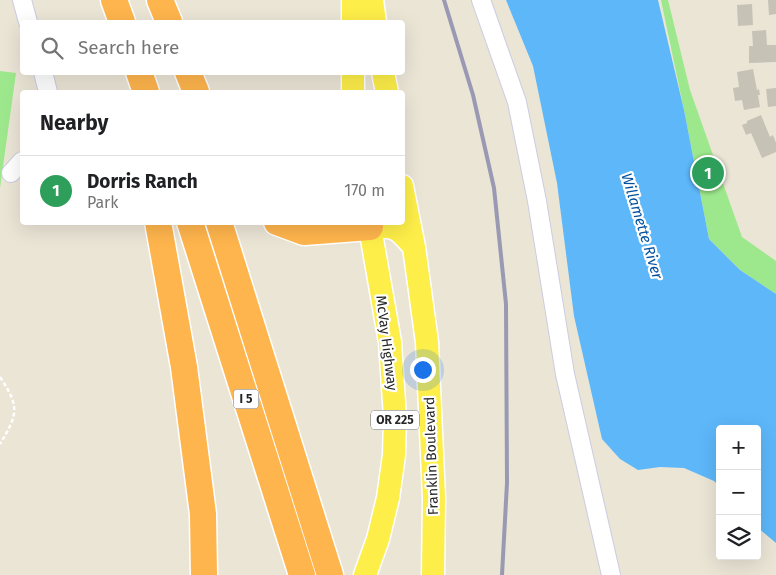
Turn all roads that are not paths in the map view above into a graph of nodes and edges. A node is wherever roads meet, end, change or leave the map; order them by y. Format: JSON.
{"nodes":[{"id":1,"x":22,"y":0,"type":"edge"},
{"id":2,"x":114,"y":0,"type":"edge"},
{"id":3,"x":149,"y":0,"type":"edge"},
{"id":4,"x":160,"y":0,"type":"edge"},
{"id":5,"x":353,"y":0,"type":"edge"},
{"id":6,"x":372,"y":0,"type":"edge"},
{"id":7,"x":481,"y":0,"type":"edge"},
{"id":8,"x":27,"y":20,"type":"edge"},
{"id":9,"x":118,"y":20,"type":"edge"},
{"id":10,"x":121,"y":20,"type":"edge"},
{"id":11,"x":155,"y":20,"type":"edge"},
{"id":12,"x":168,"y":20,"type":"edge"},
{"id":13,"x":353,"y":20,"type":"edge"},
{"id":14,"x":375,"y":20,"type":"edge"},
{"id":15,"x":44,"y":75,"type":"edge"},
{"id":16,"x":129,"y":75,"type":"edge"},
{"id":17,"x":140,"y":75,"type":"edge"},
{"id":18,"x":173,"y":75,"type":"edge"},
{"id":19,"x":189,"y":75,"type":"edge"},
{"id":20,"x":353,"y":75,"type":"edge"},
{"id":21,"x":384,"y":75,"type":"edge"},
{"id":22,"x":48,"y":90,"type":"edge"},
{"id":23,"x":132,"y":90,"type":"edge"},
{"id":24,"x":145,"y":90,"type":"edge"},
{"id":25,"x":177,"y":90,"type":"edge"},
{"id":26,"x":195,"y":90,"type":"edge"},
{"id":27,"x":353,"y":90,"type":"edge"},
{"id":28,"x":387,"y":90,"type":"edge"},
{"id":29,"x":405,"y":201,"type":"edge"},
{"id":30,"x":159,"y":225,"type":"edge"},
{"id":31,"x":191,"y":225,"type":"edge"},
{"id":32,"x":220,"y":225,"type":"edge"},
{"id":33,"x":285,"y":225,"type":"edge"},
{"id":34,"x":369,"y":225,"type":"edge"},
{"id":35,"x":414,"y":247,"type":"junction"},
{"id":36,"x":204,"y":575,"type":"edge"},
{"id":37,"x":302,"y":575,"type":"edge"},
{"id":38,"x":330,"y":575,"type":"edge"},
{"id":39,"x":365,"y":575,"type":"edge"},
{"id":40,"x":433,"y":575,"type":"edge"},
{"id":41,"x":612,"y":575,"type":"edge"}],
"edges":[{"from":1,"to":8,"type":"street"},
{"from":2,"to":9,"type":"highway"},
{"from":2,"to":10,"type":"highway"},
{"from":3,"to":11,"type":"highway"},
{"from":4,"to":12,"type":"highway"},
{"from":5,"to":13,"type":"main road"},
{"from":6,"to":14,"type":"main road"},
{"from":7,"to":41,"type":"street"},
{"from":15,"to":22,"type":"street"},
{"from":16,"to":23,"type":"highway"},
{"from":17,"to":24,"type":"highway"},
{"from":18,"to":25,"type":"highway"},
{"from":19,"to":26,"type":"highway"},
{"from":20,"to":27,"type":"main road"},
{"from":21,"to":28,"type":"main road"},
{"from":29,"to":35,"type":"main road","name":"Franklin Boulevard"},
{"from":30,"to":36,"type":"highway"},
{"from":31,"to":37,"type":"highway","number":"I 5"},
{"from":32,"to":38,"type":"highway","number":"I 5"},
{"from":33,"to":34,"type":"highway"},
{"from":34,"to":35,"type":"main road"},
{"from":34,"to":39,"type":"main road","name":"McVay Highway","number":"OR 225"},
{"from":35,"to":40,"type":"main road","name":"Franklin Boulevard"}]}
